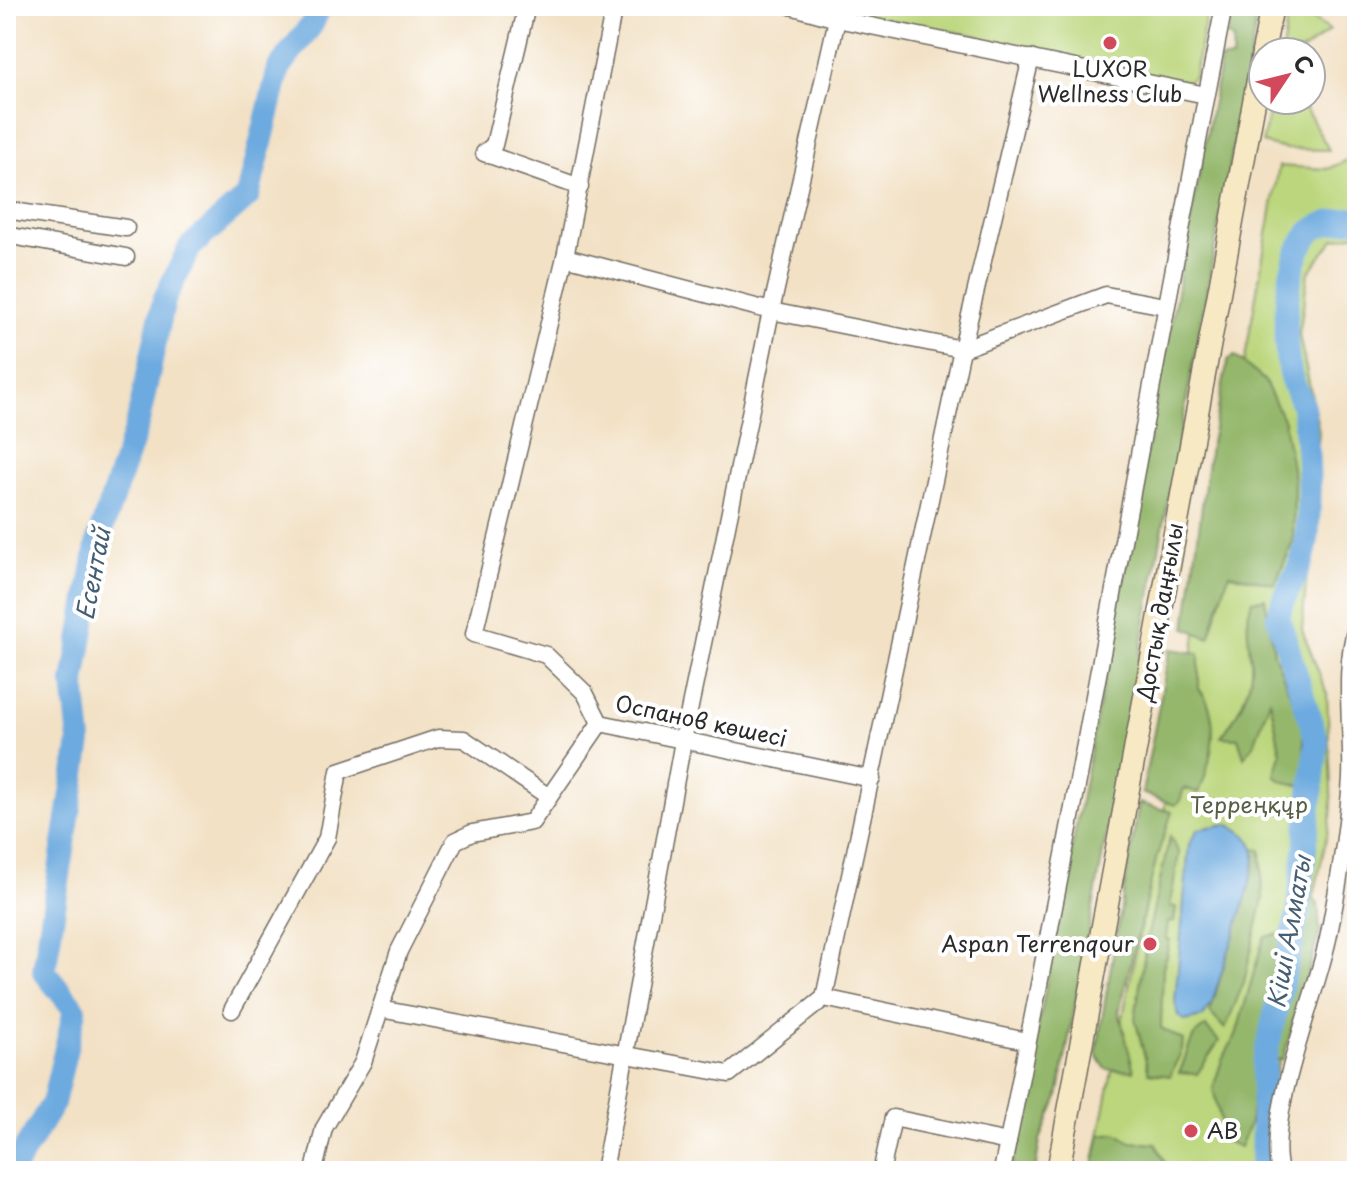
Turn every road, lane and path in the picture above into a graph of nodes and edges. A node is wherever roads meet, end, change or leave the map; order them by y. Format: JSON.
{"nodes":[{"id":1,"x":527,"y":6,"type":"edge"},
{"id":2,"x":614,"y":6,"type":"edge"},
{"id":3,"x":791,"y":6,"type":"edge"},
{"id":4,"x":1224,"y":6,"type":"edge"},
{"id":5,"x":1272,"y":6,"type":"edge"},
{"id":6,"x":815,"y":9,"type":"edge"},
{"id":7,"x":839,"y":13,"type":"edge"},
{"id":8,"x":1266,"y":36,"type":"edge"},
{"id":9,"x":1031,"y":58,"type":"junction"},
{"id":10,"x":1206,"y":95,"type":"junction"},
{"id":11,"x":1251,"y":116,"type":"edge"},
{"id":12,"x":580,"y":187,"type":"junction"},
{"id":13,"x":6,"y":210,"type":"edge"},
{"id":14,"x":126,"y":228,"type":"dead end"},
{"id":15,"x":6,"y":235,"type":"edge"},
{"id":16,"x":126,"y":257,"type":"dead end"},
{"id":17,"x":565,"y":257,"type":"junction"},
{"id":18,"x":1165,"y":306,"type":"junction"},
{"id":19,"x":771,"y":311,"type":"junction"},
{"id":20,"x":962,"y":349,"type":"junction"},
{"id":21,"x":1357,"y":625,"type":"edge"},
{"id":22,"x":600,"y":723,"type":"junction"},
{"id":23,"x":683,"y":741,"type":"junction"},
{"id":24,"x":872,"y":779,"type":"junction"},
{"id":25,"x":549,"y":797,"type":"junction"},
{"id":26,"x":824,"y":998,"type":"junction"},
{"id":27,"x":380,"y":1009,"type":"junction"},
{"id":28,"x":232,"y":1010,"type":"dead end"},
{"id":29,"x":1026,"y":1041,"type":"junction"},
{"id":30,"x":624,"y":1052,"type":"junction"},
{"id":31,"x":1008,"y":1142,"type":"junction"},
{"id":32,"x":883,"y":1163,"type":"dead end"},
{"id":33,"x":314,"y":1171,"type":"edge"},
{"id":34,"x":604,"y":1171,"type":"edge"},
{"id":35,"x":1002,"y":1171,"type":"edge"},
{"id":36,"x":1058,"y":1171,"type":"edge"},
{"id":37,"x":1280,"y":1171,"type":"edge"}],
"edges":[{"from":1,"to":12,"type":"street"},
{"from":2,"to":12,"type":"street"},
{"from":3,"to":6,"type":"street"},
{"from":4,"to":10,"type":"street"},
{"from":5,"to":8,"type":"main road","name":"Достық даңғылы"},
{"from":6,"to":7,"type":"street"},
{"from":7,"to":9,"type":"street"},
{"from":7,"to":19,"type":"street"},
{"from":9,"to":10,"type":"street"},
{"from":9,"to":20,"type":"street"},
{"from":10,"to":18,"type":"street"},
{"from":11,"to":36,"type":"main road","name":"Достық даңғылы"},
{"from":12,"to":17,"type":"street"},
{"from":13,"to":14,"type":"street"},
{"from":15,"to":16,"type":"street"},
{"from":17,"to":19,"type":"street"},
{"from":17,"to":22,"type":"street"},
{"from":18,"to":20,"type":"street"},
{"from":18,"to":29,"type":"street"},
{"from":19,"to":20,"type":"street"},
{"from":19,"to":23,"type":"street"},
{"from":20,"to":24,"type":"street"},
{"from":21,"to":37,"type":"street"},
{"from":22,"to":23,"type":"street","name":"Оспанов көшесі"},
{"from":22,"to":25,"type":"street","name":"Оспанов көшесі"},
{"from":23,"to":24,"type":"street","name":"Оспанов көшесі"},
{"from":23,"to":30,"type":"street"},
{"from":24,"to":26,"type":"street"},
{"from":25,"to":27,"type":"street","name":"Оспанов көшесі"},
{"from":25,"to":28,"type":"street"},
{"from":26,"to":29,"type":"street"},
{"from":26,"to":30,"type":"street"},
{"from":27,"to":30,"type":"street"},
{"from":27,"to":33,"type":"street","name":"Оспанов көшесі"},
{"from":29,"to":31,"type":"street"},
{"from":30,"to":34,"type":"street"},
{"from":31,"to":32,"type":"street"},
{"from":31,"to":35,"type":"street"}]}
